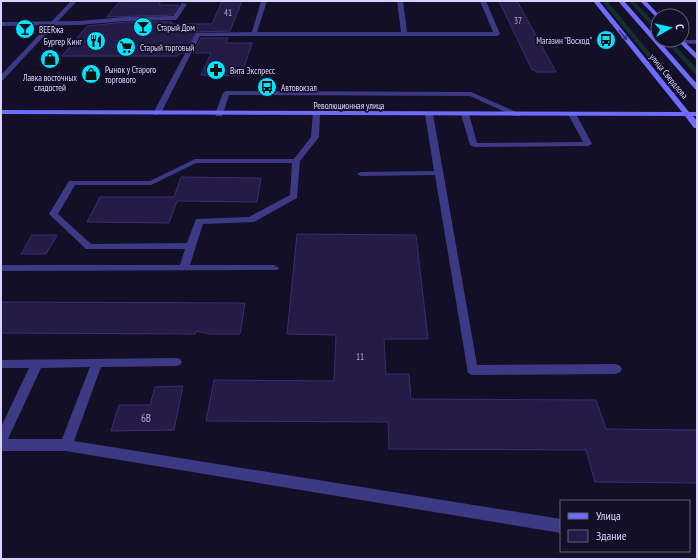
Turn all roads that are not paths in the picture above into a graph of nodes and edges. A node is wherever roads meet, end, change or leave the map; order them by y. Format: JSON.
{"nodes":[{"id":1,"x":74,"y":1,"type":"edge"},
{"id":2,"x":264,"y":1,"type":"edge"},
{"id":3,"x":400,"y":1,"type":"edge"},
{"id":4,"x":483,"y":1,"type":"edge"},
{"id":5,"x":592,"y":1,"type":"edge"},
{"id":6,"x":621,"y":1,"type":"edge"},
{"id":7,"x":643,"y":1,"type":"edge"},
{"id":8,"x":598,"y":3,"type":"edge"},
{"id":9,"x":184,"y":4,"type":"dead end"},
{"id":10,"x":650,"y":8,"type":"edge"},
{"id":11,"x":52,"y":23,"type":"junction"},
{"id":12,"x":1,"y":24,"type":"edge"},
{"id":13,"x":254,"y":34,"type":"junction"},
{"id":14,"x":404,"y":34,"type":"junction"},
{"id":15,"x":688,"y":48,"type":"edge"},
{"id":16,"x":697,"y":58,"type":"edge"},
{"id":17,"x":1,"y":79,"type":"edge"},
{"id":18,"x":697,"y":88,"type":"edge"},
{"id":19,"x":1,"y":112,"type":"edge"},
{"id":20,"x":157,"y":113,"type":"junction"},
{"id":21,"x":219,"y":114,"type":"junction"},
{"id":22,"x":316,"y":114,"type":"junction"},
{"id":23,"x":429,"y":114,"type":"junction"},
{"id":24,"x":465,"y":114,"type":"junction"},
{"id":25,"x":517,"y":114,"type":"junction"},
{"id":26,"x":572,"y":114,"type":"junction"},
{"id":27,"x":688,"y":114,"type":"junction"},
{"id":28,"x":697,"y":114,"type":"edge"},
{"id":29,"x":697,"y":126,"type":"edge"},
{"id":30,"x":296,"y":161,"type":"junction"},
{"id":31,"x":438,"y":173,"type":"junction"},
{"id":32,"x":361,"y":174,"type":"dead end"},
{"id":33,"x":191,"y":246,"type":"junction"},
{"id":34,"x":1,"y":268,"type":"edge"},
{"id":35,"x":184,"y":268,"type":"junction"},
{"id":36,"x":274,"y":268,"type":"dead end"},
{"id":37,"x":176,"y":362,"type":"dead end"},
{"id":38,"x":97,"y":363,"type":"junction"},
{"id":39,"x":1,"y":364,"type":"edge"},
{"id":40,"x":37,"y":364,"type":"junction"},
{"id":41,"x":616,"y":370,"type":"dead end"},
{"id":42,"x":1,"y":440,"type":"edge"},
{"id":43,"x":1,"y":445,"type":"edge"},
{"id":44,"x":66,"y":445,"type":"junction"},
{"id":45,"x":560,"y":526,"type":"edge"}],
"edges":[{"from":1,"to":11,"type":"street"},
{"from":2,"to":13,"type":"street"},
{"from":3,"to":14,"type":"street"},
{"from":4,"to":14,"type":"street"},
{"from":5,"to":8,"type":"street"},
{"from":6,"to":18,"type":"main road","name":"улица Свердлова"},
{"from":7,"to":10,"type":"main road"},
{"from":8,"to":27,"type":"main road","name":"улица Свердлова","one_way":true},
{"from":9,"to":11,"type":"street"},
{"from":11,"to":12,"type":"street"},
{"from":11,"to":17,"type":"street"},
{"from":13,"to":14,"type":"street"},
{"from":13,"to":20,"type":"street"},
{"from":15,"to":16,"type":"main road"},
{"from":19,"to":20,"type":"main road","name":"Революционная улица"},
{"from":20,"to":21,"type":"main road","name":"Революционная улица"},
{"from":21,"to":22,"type":"main road","name":"Революционная улица"},
{"from":21,"to":25,"type":"street"},
{"from":22,"to":23,"type":"main road","name":"Революционная улица"},
{"from":22,"to":30,"type":"street"},
{"from":23,"to":24,"type":"main road","name":"Революционная улица"},
{"from":23,"to":31,"type":"street"},
{"from":24,"to":25,"type":"main road","name":"Революционная улица"},
{"from":24,"to":26,"type":"street"},
{"from":25,"to":26,"type":"main road","name":"Революционная улица"},
{"from":26,"to":27,"type":"main road","name":"Революционная улица"},
{"from":27,"to":28,"type":"main road","name":"Революционная улица"},
{"from":27,"to":29,"type":"main road","name":"улица Свердлова"},
{"from":30,"to":33,"type":"street"},
{"from":30,"to":33,"type":"street"},
{"from":31,"to":32,"type":"street"},
{"from":31,"to":41,"type":"street"},
{"from":33,"to":35,"type":"street"},
{"from":34,"to":35,"type":"street"},
{"from":35,"to":36,"type":"street"},
{"from":37,"to":38,"type":"street"},
{"from":38,"to":40,"type":"street"},
{"from":38,"to":44,"type":"street"},
{"from":39,"to":40,"type":"street"},
{"from":40,"to":42,"type":"street"},
{"from":43,"to":44,"type":"street"},
{"from":44,"to":45,"type":"street"}]}
